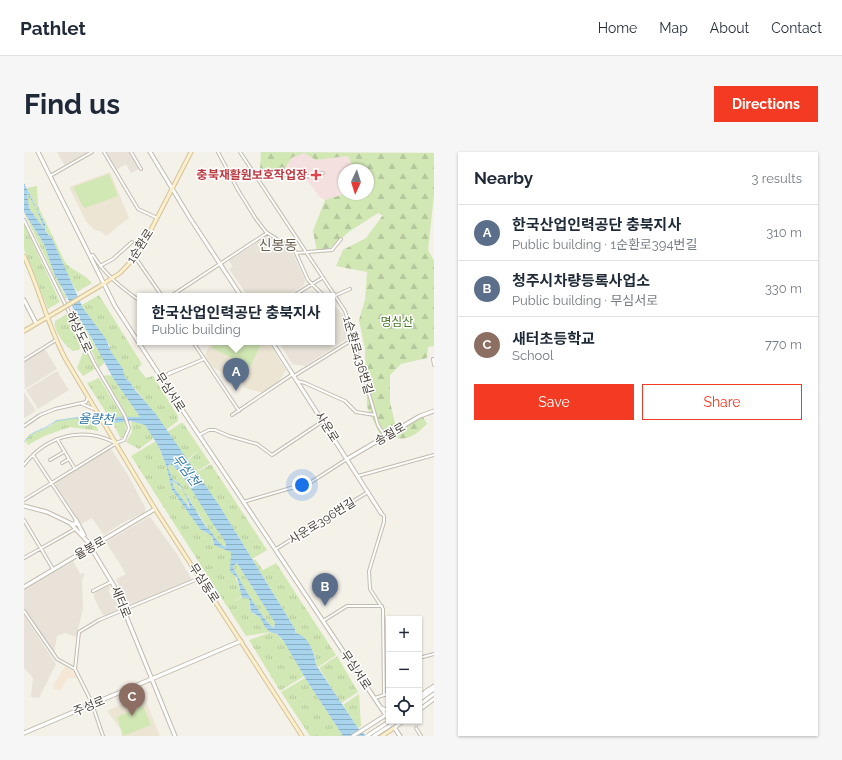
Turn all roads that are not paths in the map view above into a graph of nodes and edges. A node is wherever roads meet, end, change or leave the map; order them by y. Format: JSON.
{"nodes":[{"id":1,"x":38,"y":152,"type":"edge"},
{"id":2,"x":92,"y":152,"type":"edge"},
{"id":3,"x":104,"y":152,"type":"edge"},
{"id":4,"x":131,"y":152,"type":"edge"},
{"id":5,"x":150,"y":152,"type":"edge"},
{"id":6,"x":191,"y":152,"type":"edge"},
{"id":7,"x":218,"y":152,"type":"edge"},
{"id":8,"x":240,"y":152,"type":"edge"},
{"id":9,"x":141,"y":169,"type":"dead end"},
{"id":10,"x":227,"y":170,"type":"junction"},
{"id":11,"x":323,"y":173,"type":"dead end"},
{"id":12,"x":254,"y":174,"type":"junction"},
{"id":13,"x":50,"y":176,"type":"junction"},
{"id":14,"x":172,"y":190,"type":"junction"},
{"id":15,"x":157,"y":218,"type":"junction"},
{"id":16,"x":24,"y":220,"type":"edge"},
{"id":17,"x":268,"y":233,"type":"junction"},
{"id":18,"x":341,"y":239,"type":"dead end"},
{"id":19,"x":132,"y":242,"type":"dead end"},
{"id":20,"x":304,"y":252,"type":"junction"},
{"id":21,"x":296,"y":253,"type":"junction"},
{"id":22,"x":24,"y":256,"type":"edge"},
{"id":23,"x":90,"y":257,"type":"junction"},
{"id":24,"x":135,"y":257,"type":"junction"},
{"id":25,"x":220,"y":264,"type":"junction"},
{"id":26,"x":100,"y":266,"type":"junction"},
{"id":27,"x":112,"y":278,"type":"junction"},
{"id":28,"x":322,"y":278,"type":"junction"},
{"id":29,"x":311,"y":284,"type":"junction"},
{"id":30,"x":102,"y":285,"type":"junction"},
{"id":31,"x":350,"y":289,"type":"dead end"},
{"id":32,"x":160,"y":293,"type":"edge"},
{"id":33,"x":176,"y":293,"type":"edge"},
{"id":34,"x":239,"y":293,"type":"edge"},
{"id":35,"x":298,"y":293,"type":"edge"},
{"id":36,"x":321,"y":293,"type":"edge"},
{"id":37,"x":331,"y":293,"type":"edge"},
{"id":38,"x":335,"y":296,"type":"edge"},
{"id":39,"x":137,"y":299,"type":"edge"},
{"id":40,"x":335,"y":299,"type":"edge"},
{"id":41,"x":24,"y":300,"type":"edge"},
{"id":42,"x":25,"y":305,"type":"edge"},
{"id":43,"x":48,"y":317,"type":"junction"},
{"id":44,"x":36,"y":323,"type":"junction"},
{"id":45,"x":24,"y":331,"type":"edge"},
{"id":46,"x":56,"y":340,"type":"junction"},
{"id":47,"x":352,"y":340,"type":"junction"},
{"id":48,"x":137,"y":341,"type":"edge"},
{"id":49,"x":140,"y":345,"type":"edge"},
{"id":50,"x":195,"y":345,"type":"edge"},
{"id":51,"x":274,"y":345,"type":"edge"},
{"id":52,"x":204,"y":359,"type":"junction"},
{"id":53,"x":433,"y":359,"type":"dead end"},
{"id":54,"x":24,"y":360,"type":"edge"},
{"id":55,"x":434,"y":365,"type":"edge"},
{"id":56,"x":293,"y":375,"type":"junction"},
{"id":57,"x":160,"y":377,"type":"junction"},
{"id":58,"x":297,"y":382,"type":"junction"},
{"id":59,"x":88,"y":396,"type":"junction"},
{"id":60,"x":79,"y":404,"type":"junction"},
{"id":61,"x":97,"y":411,"type":"junction"},
{"id":62,"x":239,"y":411,"type":"junction"},
{"id":63,"x":434,"y":411,"type":"edge"},
{"id":64,"x":232,"y":415,"type":"dead end"},
{"id":65,"x":375,"y":415,"type":"junction"},
{"id":66,"x":323,"y":421,"type":"junction"},
{"id":67,"x":24,"y":426,"type":"edge"},
{"id":68,"x":108,"y":430,"type":"junction"},
{"id":69,"x":200,"y":435,"type":"junction"},
{"id":70,"x":385,"y":436,"type":"junction"},
{"id":71,"x":102,"y":437,"type":"junction"},
{"id":72,"x":57,"y":439,"type":"junction"},
{"id":73,"x":116,"y":443,"type":"junction"},
{"id":74,"x":64,"y":452,"type":"junction"},
{"id":75,"x":33,"y":454,"type":"junction"},
{"id":76,"x":434,"y":455,"type":"edge"},
{"id":77,"x":69,"y":459,"type":"junction"},
{"id":78,"x":347,"y":459,"type":"junction"},
{"id":79,"x":50,"y":460,"type":"dead end"},
{"id":80,"x":62,"y":463,"type":"dead end"},
{"id":81,"x":24,"y":465,"type":"edge"},
{"id":82,"x":75,"y":469,"type":"junction"},
{"id":83,"x":358,"y":476,"type":"junction"},
{"id":84,"x":52,"y":483,"type":"junction"},
{"id":85,"x":368,"y":492,"type":"junction"},
{"id":86,"x":24,"y":500,"type":"edge"},
{"id":87,"x":243,"y":502,"type":"junction"},
{"id":88,"x":24,"y":506,"type":"edge"},
{"id":89,"x":155,"y":509,"type":"junction"},
{"id":90,"x":382,"y":513,"type":"joint"},
{"id":91,"x":24,"y":520,"type":"edge"},
{"id":92,"x":76,"y":520,"type":"junction"},
{"id":93,"x":25,"y":524,"type":"edge"},
{"id":94,"x":71,"y":524,"type":"junction"},
{"id":95,"x":76,"y":528,"type":"junction"},
{"id":96,"x":89,"y":544,"type":"junction"},
{"id":97,"x":41,"y":548,"type":"junction"},
{"id":98,"x":91,"y":548,"type":"junction"},
{"id":99,"x":275,"y":550,"type":"junction"},
{"id":100,"x":24,"y":558,"type":"edge"},
{"id":101,"x":53,"y":569,"type":"junction"},
{"id":102,"x":200,"y":578,"type":"junction"},
{"id":103,"x":112,"y":582,"type":"junction"},
{"id":104,"x":24,"y":587,"type":"edge"},
{"id":105,"x":93,"y":591,"type":"dead end"},
{"id":106,"x":382,"y":606,"type":"junction"},
{"id":107,"x":24,"y":611,"type":"edge"},
{"id":108,"x":124,"y":611,"type":"junction"},
{"id":109,"x":323,"y":621,"type":"junction"},
{"id":110,"x":241,"y":641,"type":"junction"},
{"id":111,"x":434,"y":654,"type":"edge"},
{"id":112,"x":422,"y":657,"type":"edge"},
{"id":113,"x":76,"y":669,"type":"junction"},
{"id":114,"x":153,"y":679,"type":"junction"},
{"id":115,"x":434,"y":686,"type":"edge"},
{"id":116,"x":434,"y":689,"type":"edge"},
{"id":117,"x":422,"y":694,"type":"edge"},
{"id":118,"x":434,"y":694,"type":"edge"},
{"id":119,"x":384,"y":695,"type":"joint"},
{"id":120,"x":375,"y":698,"type":"junction"},
{"id":121,"x":422,"y":698,"type":"edge"},
{"id":122,"x":434,"y":700,"type":"edge"},
{"id":123,"x":422,"y":703,"type":"edge"},
{"id":124,"x":92,"y":704,"type":"junction"},
{"id":125,"x":381,"y":707,"type":"junction"},
{"id":126,"x":422,"y":708,"type":"edge"},
{"id":127,"x":386,"y":710,"type":"edge"},
{"id":128,"x":386,"y":714,"type":"edge"},
{"id":129,"x":386,"y":720,"type":"edge"},
{"id":130,"x":386,"y":721,"type":"edge"},
{"id":131,"x":392,"y":724,"type":"edge"},
{"id":132,"x":392,"y":724,"type":"edge"},
{"id":133,"x":399,"y":724,"type":"edge"},
{"id":134,"x":394,"y":728,"type":"junction"},
{"id":135,"x":416,"y":728,"type":"dead end"},
{"id":136,"x":24,"y":733,"type":"edge"},
{"id":137,"x":103,"y":736,"type":"edge"},
{"id":138,"x":175,"y":736,"type":"edge"},
{"id":139,"x":301,"y":736,"type":"edge"},
{"id":140,"x":353,"y":736,"type":"edge"},
{"id":141,"x":367,"y":736,"type":"edge"},
{"id":142,"x":374,"y":736,"type":"edge"},
{"id":143,"x":382,"y":736,"type":"edge"},
{"id":144,"x":400,"y":736,"type":"edge"},
{"id":145,"x":421,"y":736,"type":"edge"}],
"edges":[{"from":1,"to":13,"type":"street","name":"무심서로"},
{"from":2,"to":13,"type":"street"},
{"from":3,"to":15,"type":"street","name":"1순환로"},
{"from":4,"to":9,"type":"street"},
{"from":5,"to":14,"type":"street"},
{"from":6,"to":14,"type":"main road","name":"1순환로"},
{"from":7,"to":10,"type":"street"},
{"from":8,"to":12,"type":"street","name":"1순환로436번길"},
{"from":10,"to":12,"type":"street"},
{"from":10,"to":17,"type":"street"},
{"from":11,"to":12,"type":"street"},
{"from":12,"to":20,"type":"street","name":"1순환로436번길"},
{"from":13,"to":23,"type":"street","name":"무심서로"},
{"from":14,"to":15,"type":"main road","name":"1순환로"},
{"from":14,"to":25,"type":"street"},
{"from":15,"to":24,"type":"main road","name":"1순환로"},
{"from":16,"to":73,"type":"street","name":"하상도로"},
{"from":17,"to":21,"type":"street"},
{"from":17,"to":25,"type":"street"},
{"from":18,"to":20,"type":"street"},
{"from":19,"to":26,"type":"street"},
{"from":20,"to":21,"type":"street"},
{"from":20,"to":28,"type":"street","name":"1순환로436번길"},
{"from":21,"to":29,"type":"street"},
{"from":22,"to":43,"type":"main road"},
{"from":23,"to":26,"type":"street"},
{"from":23,"to":30,"type":"street","name":"무심서로"},
{"from":24,"to":27,"type":"main road","name":"1순환로"},
{"from":24,"to":32,"type":"street"},
{"from":25,"to":33,"type":"street"},
{"from":25,"to":34,"type":"street"},
{"from":26,"to":27,"type":"street"},
{"from":27,"to":30,"type":"main road","name":"1순환로"},
{"from":27,"to":39,"type":"street"},
{"from":28,"to":29,"type":"street"},
{"from":28,"to":37,"type":"street","name":"1순환로436번길"},
{"from":29,"to":35,"type":"street"},
{"from":29,"to":36,"type":"street"},
{"from":30,"to":43,"type":"main road","name":"1순환로","bridge":true},
{"from":30,"to":48,"type":"street","name":"무심서로"},
{"from":31,"to":38,"type":"street"},
{"from":40,"to":47,"type":"street","name":"1순환로436번길"},
{"from":41,"to":42,"type":"street"},
{"from":42,"to":44,"type":"street"},
{"from":43,"to":44,"type":"main road"},
{"from":43,"to":46,"type":"main road"},
{"from":44,"to":45,"type":"main road"},
{"from":46,"to":54,"type":"street"},
{"from":46,"to":59,"type":"main road"},
{"from":47,"to":56,"type":"street"},
{"from":47,"to":65,"type":"street","name":"1순환로436번길"},
{"from":49,"to":57,"type":"street","name":"무심서로"},
{"from":50,"to":52,"type":"street"},
{"from":51,"to":56,"type":"street","name":"사운로"},
{"from":52,"to":57,"type":"street"},
{"from":52,"to":62,"type":"street"},
{"from":53,"to":55,"type":"street"},
{"from":56,"to":58,"type":"street","name":"사운로"},
{"from":56,"to":62,"type":"street"},
{"from":57,"to":69,"type":"street","name":"무심서로"},
{"from":58,"to":65,"type":"street"},
{"from":58,"to":66,"type":"street","name":"사운로"},
{"from":59,"to":60,"type":"street"},
{"from":59,"to":61,"type":"main road"},
{"from":60,"to":61,"type":"street"},
{"from":60,"to":67,"type":"street"},
{"from":61,"to":68,"type":"main road","name":"무심동로"},
{"from":62,"to":64,"type":"street"},
{"from":63,"to":70,"type":"street","name":"송절로"},
{"from":65,"to":70,"type":"street","name":"1순환로436번길"},
{"from":66,"to":69,"type":"street"},
{"from":66,"to":78,"type":"street","name":"사운로"},
{"from":68,"to":71,"type":"street"},
{"from":68,"to":73,"type":"main road","name":"무심동로"},
{"from":69,"to":87,"type":"street","name":"무심서로"},
{"from":70,"to":78,"type":"street","name":"송절로"},
{"from":71,"to":72,"type":"street"},
{"from":71,"to":73,"type":"street"},
{"from":72,"to":74,"type":"street"},
{"from":72,"to":75,"type":"street"},
{"from":73,"to":82,"type":"street"},
{"from":73,"to":89,"type":"main road","name":"무심동로"},
{"from":74,"to":77,"type":"street"},
{"from":74,"to":79,"type":"street"},
{"from":75,"to":81,"type":"street"},
{"from":75,"to":84,"type":"street"},
{"from":76,"to":83,"type":"street"},
{"from":77,"to":80,"type":"street"},
{"from":77,"to":82,"type":"street"},
{"from":78,"to":83,"type":"street","name":"사운로"},
{"from":78,"to":87,"type":"street"},
{"from":82,"to":84,"type":"street"},
{"from":83,"to":85,"type":"street","name":"사운로"},
{"from":84,"to":86,"type":"street"},
{"from":84,"to":92,"type":"street"},
{"from":85,"to":90,"type":"street","name":"사운로"},
{"from":85,"to":99,"type":"street","name":"사운로396번길"},
{"from":87,"to":99,"type":"street","name":"무심서로"},
{"from":88,"to":94,"type":"street","name":"새터로"},
{"from":89,"to":98,"type":"street","name":"율봉로"},
{"from":89,"to":102,"type":"main road","name":"무심동로"},
{"from":90,"to":106,"type":"street"},
{"from":91,"to":93,"type":"street"},
{"from":92,"to":94,"type":"street"},
{"from":92,"to":96,"type":"street"},
{"from":93,"to":97,"type":"street"},
{"from":94,"to":95,"type":"street","name":"새터로"},
{"from":95,"to":96,"type":"street","name":"새터로"},
{"from":95,"to":97,"type":"street"},
{"from":96,"to":98,"type":"street","name":"새터로"},
{"from":97,"to":100,"type":"street"},
{"from":97,"to":101,"type":"street"},
{"from":98,"to":101,"type":"street","name":"율봉로"},
{"from":98,"to":103,"type":"street","name":"새터로"},
{"from":99,"to":109,"type":"street","name":"무심서로"},
{"from":101,"to":104,"type":"street","name":"율봉로"},
{"from":102,"to":108,"type":"street"},
{"from":102,"to":110,"type":"main road","name":"무심동로"},
{"from":103,"to":105,"type":"street"},
{"from":103,"to":108,"type":"street","name":"새터로"},
{"from":106,"to":109,"type":"street"},
{"from":106,"to":119,"type":"street"},
{"from":107,"to":113,"type":"street"},
{"from":108,"to":113,"type":"street"},
{"from":108,"to":114,"type":"street","name":"새터로"},
{"from":109,"to":120,"type":"street","name":"무심서로"},
{"from":110,"to":114,"type":"street","name":"주성로"},
{"from":110,"to":139,"type":"main road","name":"무심동로"},
{"from":111,"to":112,"type":"street"},
{"from":113,"to":124,"type":"street"},
{"from":114,"to":124,"type":"street","name":"주성로"},
{"from":114,"to":138,"type":"street","name":"새터로"},
{"from":115,"to":117,"type":"street"},
{"from":116,"to":121,"type":"street"},
{"from":118,"to":123,"type":"street"},
{"from":119,"to":120,"type":"street"},
{"from":120,"to":125,"type":"street","name":"무심서로"},
{"from":122,"to":126,"type":"street"},
{"from":124,"to":136,"type":"street","name":"주성로"},
{"from":124,"to":137,"type":"street"},
{"from":125,"to":127,"type":"street"},
{"from":125,"to":128,"type":"street","name":"무심서로"},
{"from":129,"to":140,"type":"street"},
{"from":130,"to":141,"type":"street","bridge":true},
{"from":131,"to":134,"type":"street","name":"무심서로"},
{"from":132,"to":142,"type":"street","bridge":true},
{"from":133,"to":134,"type":"street"},
{"from":134,"to":143,"type":"main road"},
{"from":134,"to":144,"type":"street","name":"무심서로"},
{"from":135,"to":145,"type":"street"}]}
